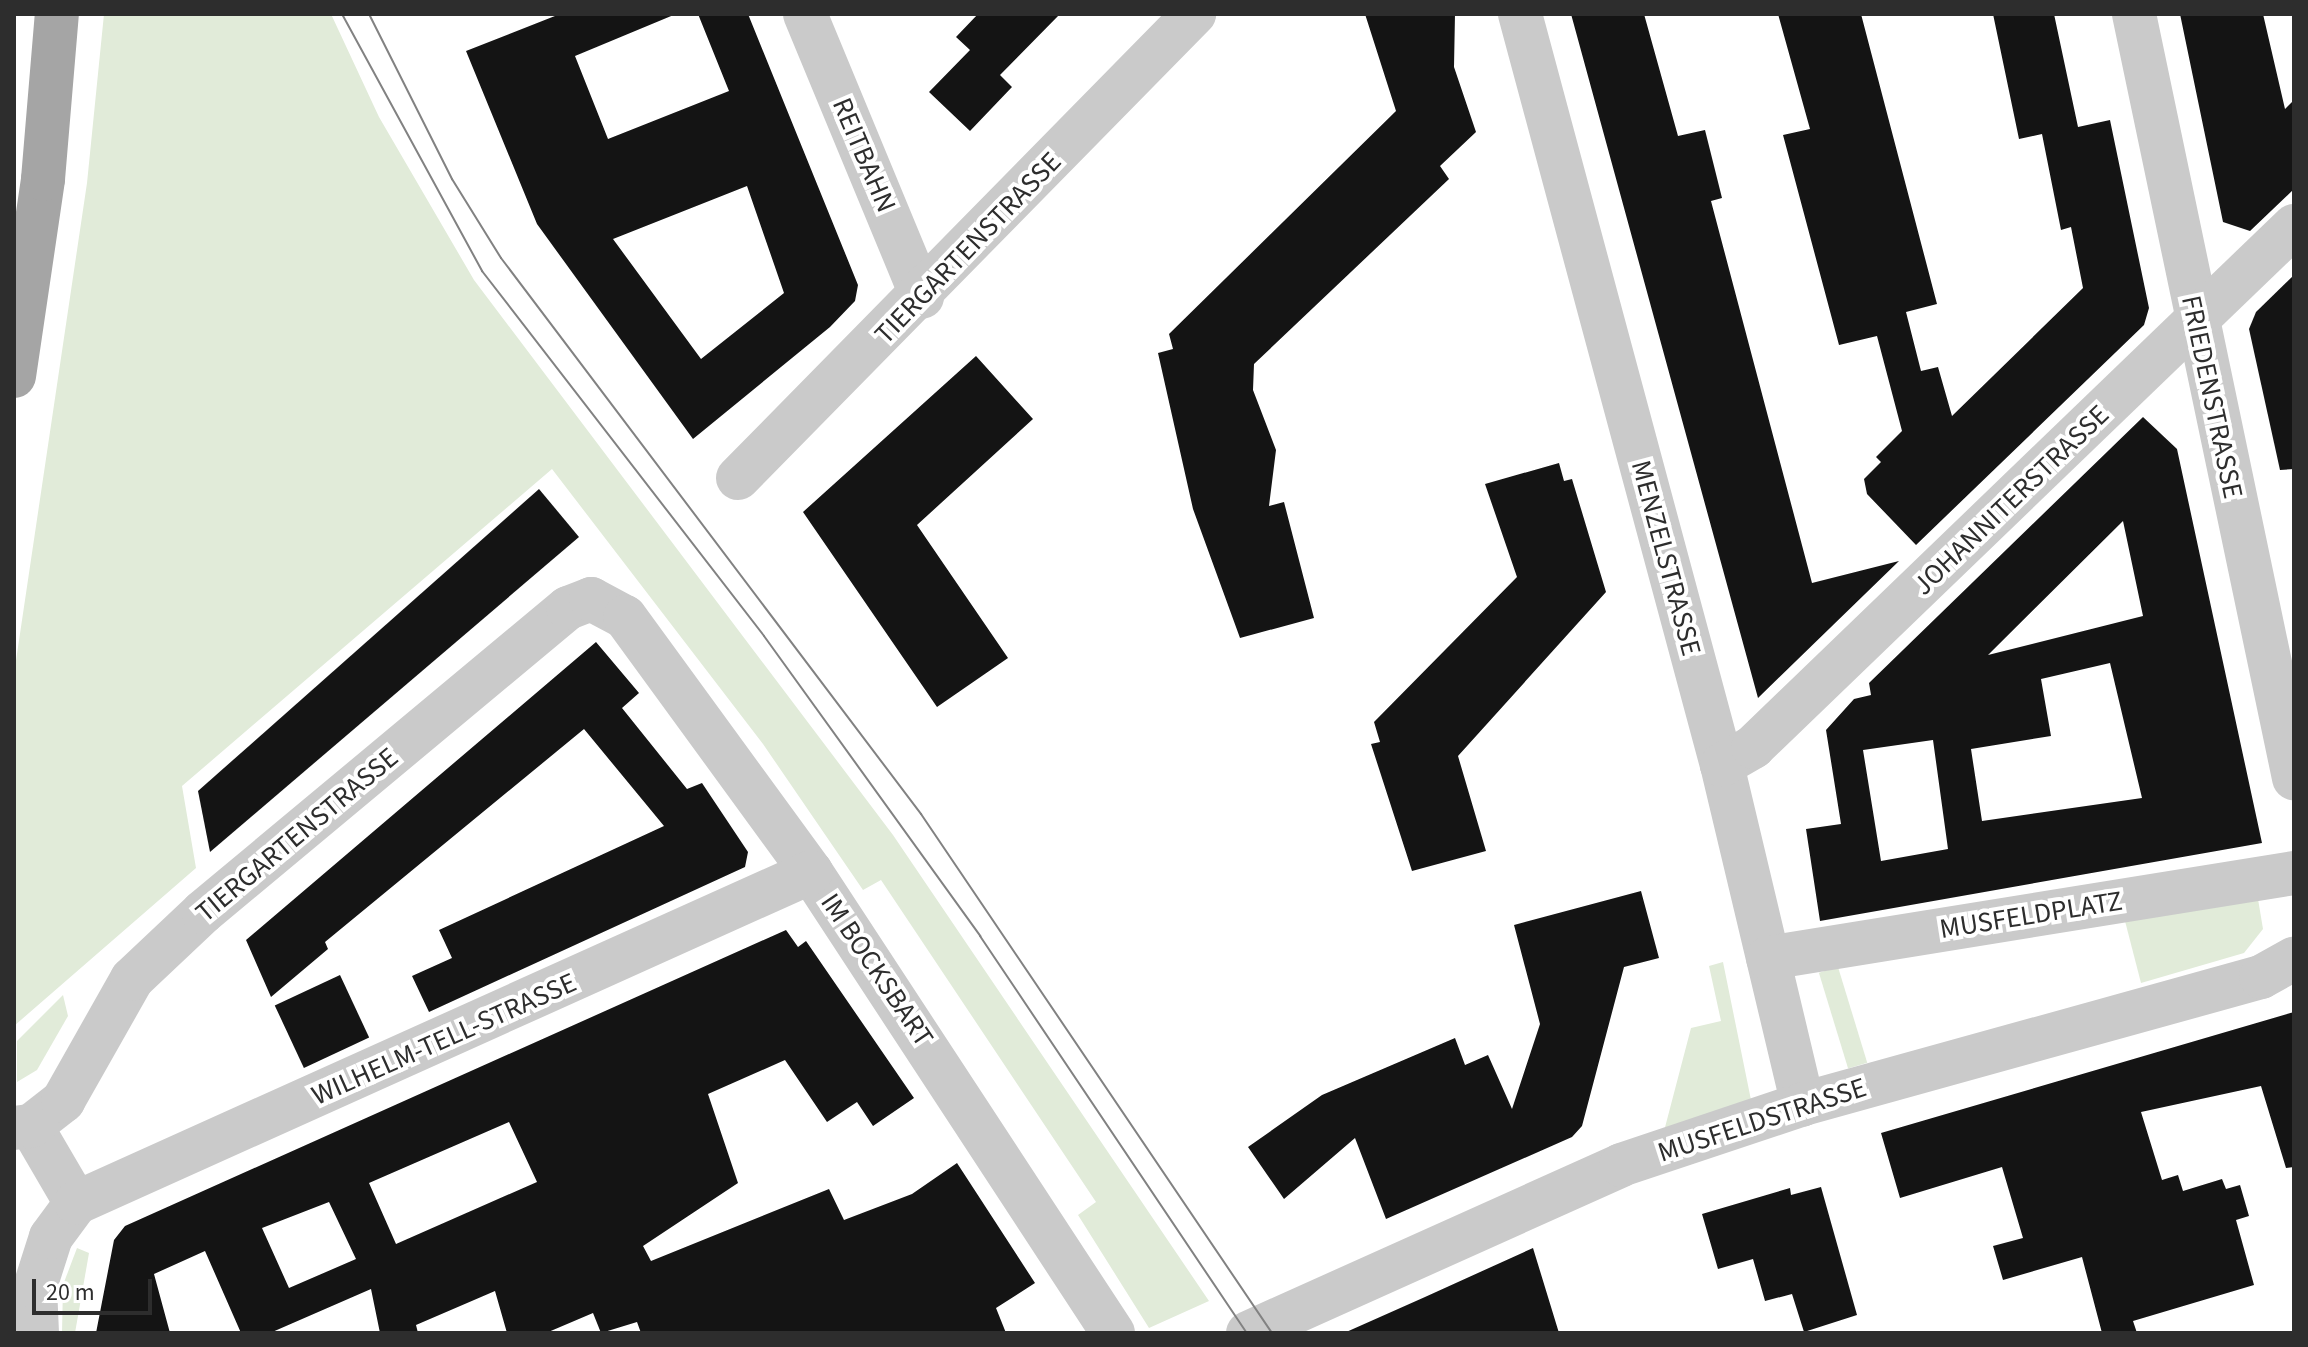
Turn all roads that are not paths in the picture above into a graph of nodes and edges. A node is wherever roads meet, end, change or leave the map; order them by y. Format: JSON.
{"nodes":[{"id":1,"x":57,"y":14,"type":"edge"},
{"id":2,"x":805,"y":14,"type":"edge"},
{"id":3,"x":1194,"y":14,"type":"edge"},
{"id":4,"x":1520,"y":14,"type":"edge"},
{"id":5,"x":2134,"y":14,"type":"edge"},
{"id":6,"x":2294,"y":226,"type":"edge"},
{"id":7,"x":922,"y":297,"type":"junction"},
{"id":8,"x":2196,"y":322,"type":"junction"},
{"id":9,"x":14,"y":376,"type":"edge"},
{"id":10,"x":738,"y":478,"type":"dead end"},
{"id":11,"x":625,"y":617,"type":"joint"},
{"id":12,"x":1722,"y":765,"type":"junction"},
{"id":13,"x":2294,"y":778,"type":"edge"},
{"id":14,"x":811,"y":872,"type":"junction"},
{"id":15,"x":2294,"y":873,"type":"edge"},
{"id":16,"x":1768,"y":958,"type":"junction"},
{"id":17,"x":2294,"y":959,"type":"edge"},
{"id":18,"x":1803,"y":1104,"type":"junction"},
{"id":19,"x":22,"y":1127,"type":"edge"},
{"id":20,"x":76,"y":1203,"type":"junction"},
{"id":21,"x":37,"y":1333,"type":"edge"},
{"id":22,"x":1113,"y":1333,"type":"edge"},
{"id":23,"x":1248,"y":1333,"type":"edge"}],
"edges":[{"from":1,"to":9,"type":"main road"},
{"from":2,"to":7,"type":"street","name":"REITBAHN"},
{"from":3,"to":7,"type":"street","name":"TIERGARTENSTRASSE"},
{"from":4,"to":12,"type":"street","name":"MENZELSTRASSE"},
{"from":5,"to":8,"type":"street","name":"FRIEDENSTRASSE"},
{"from":6,"to":8,"type":"street","name":"JOHANNITERSTRASSE"},
{"from":7,"to":10,"type":"street","name":"TIERGARTENSTRASSE"},
{"from":8,"to":12,"type":"street","name":"JOHANNITERSTRASSE"},
{"from":8,"to":13,"type":"street","name":"FRIEDENSTRASSE"},
{"from":11,"to":14,"type":"street","name":"IM BOCKSBART"},
{"from":11,"to":19,"type":"street","name":"TIERGARTENSTRASSE"},
{"from":12,"to":16,"type":"street","name":"MENZELSTRASSE"},
{"from":14,"to":20,"type":"street","name":"WILHELM-TELL-STRASSE"},
{"from":14,"to":22,"type":"street","name":"IM BOCKSBART"},
{"from":15,"to":16,"type":"street","name":"MUSFELDPLATZ"},
{"from":16,"to":18,"type":"street","name":"MENZELSTRASSE"},
{"from":17,"to":18,"type":"street","name":"MUSFELDSTRASSE"},
{"from":18,"to":23,"type":"street","name":"MUSFELDSTRASSE"},
{"from":19,"to":20,"type":"street"},
{"from":20,"to":21,"type":"street"}]}
